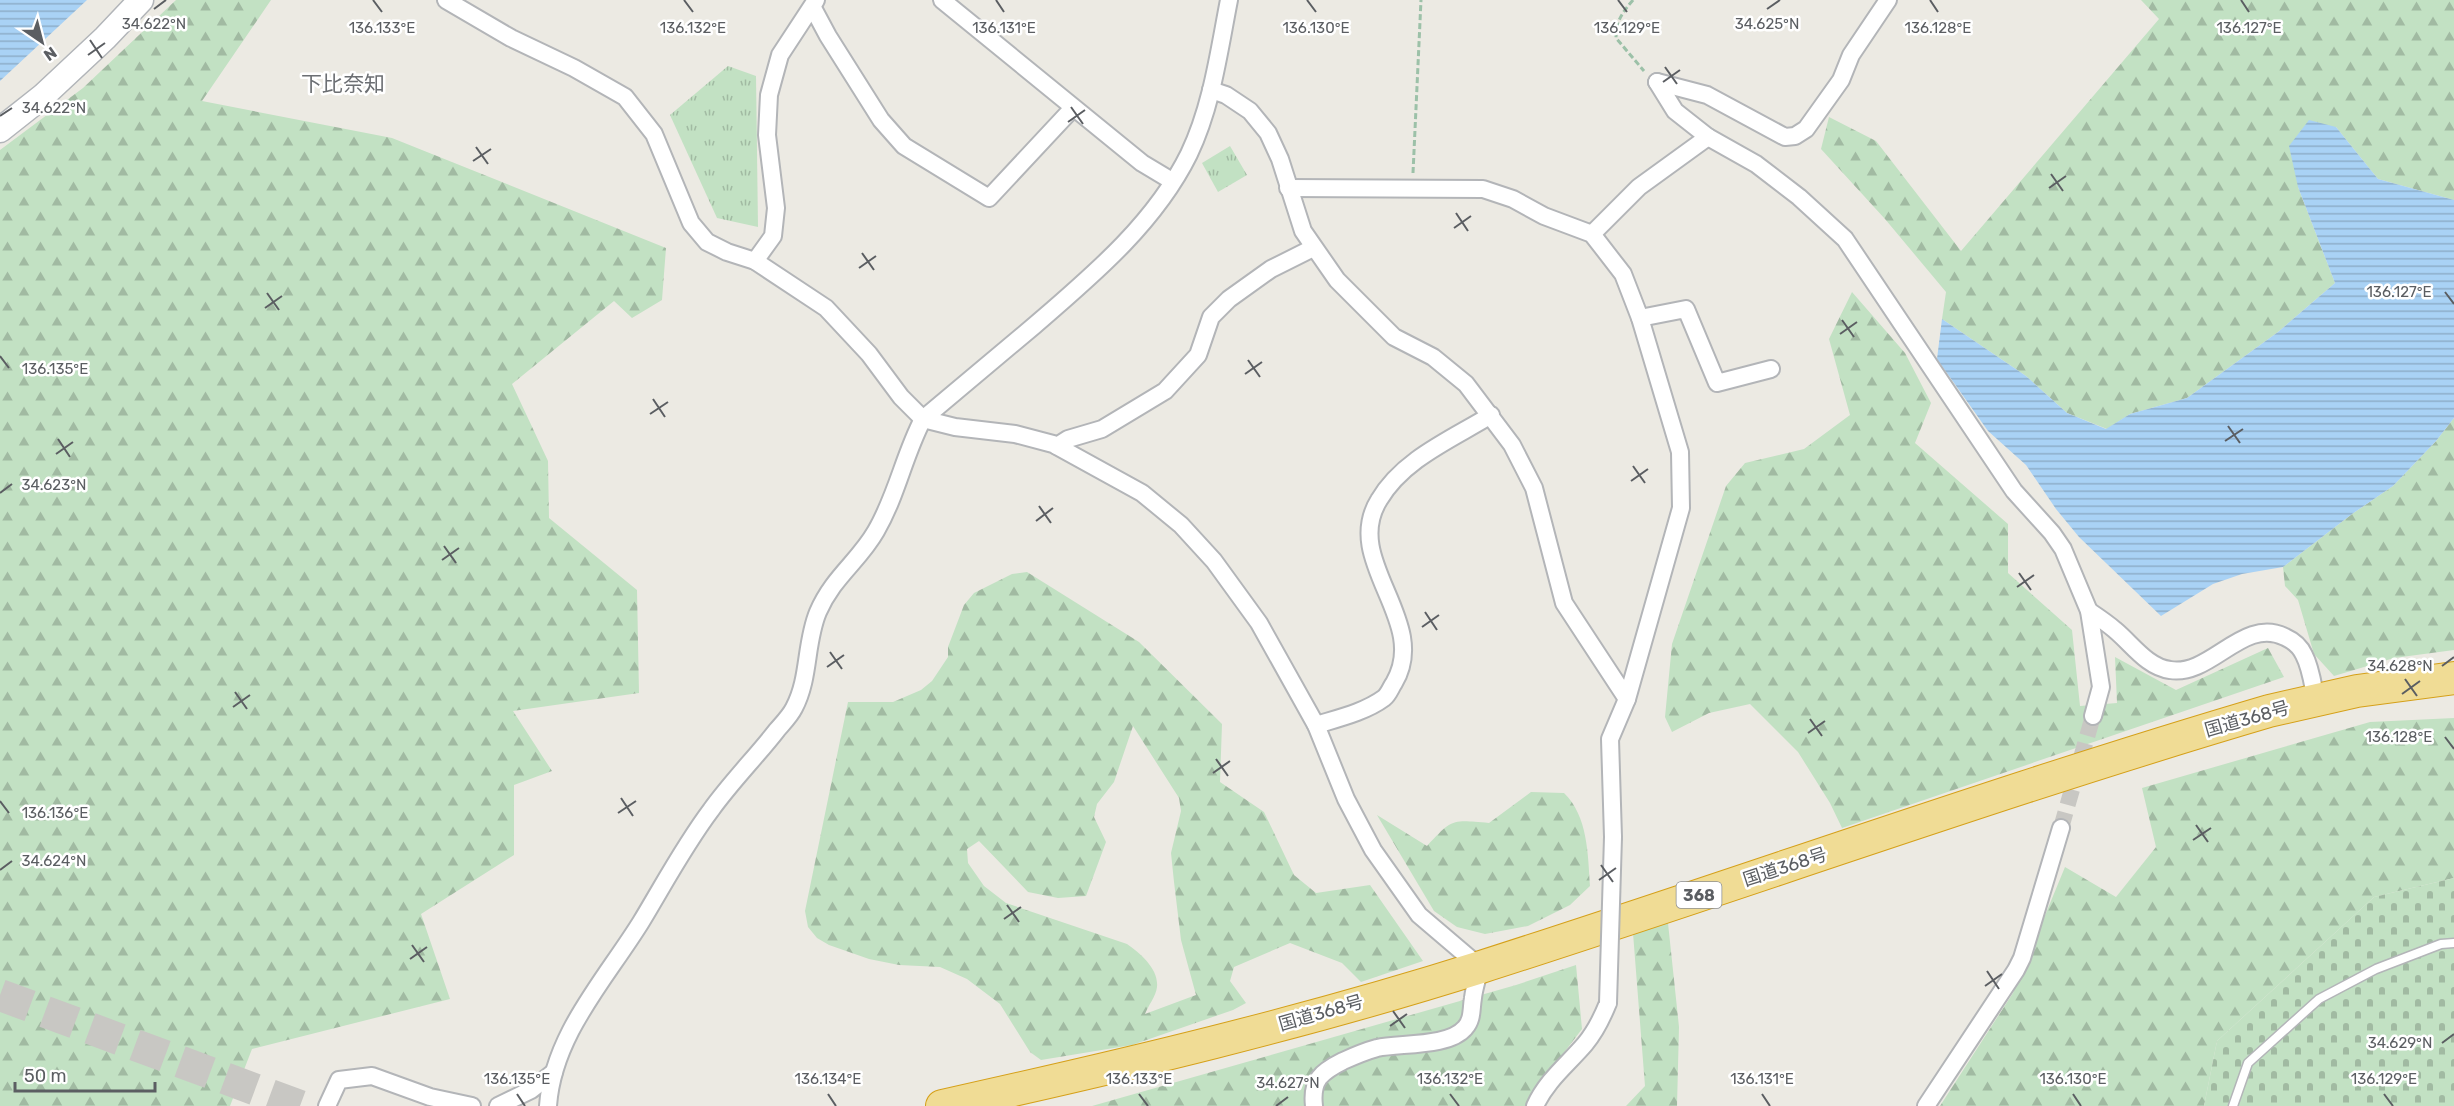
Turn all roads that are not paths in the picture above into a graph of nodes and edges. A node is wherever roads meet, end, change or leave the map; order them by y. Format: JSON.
{"nodes":[{"id":1,"x":141,"y":0,"type":"edge"},
{"id":2,"x":446,"y":0,"type":"edge"},
{"id":3,"x":942,"y":0,"type":"edge"},
{"id":4,"x":1229,"y":0,"type":"edge"},
{"id":5,"x":1888,"y":0,"type":"edge"},
{"id":6,"x":815,"y":4,"type":"edge"},
{"id":7,"x":1211,"y":90,"type":"junction"},
{"id":8,"x":1073,"y":108,"type":"junction"},
{"id":9,"x":0,"y":130,"type":"edge"},
{"id":10,"x":1708,"y":136,"type":"junction"},
{"id":11,"x":1172,"y":181,"type":"junction"},
{"id":12,"x":1288,"y":188,"type":"junction"},
{"id":13,"x":1592,"y":234,"type":"junction"},
{"id":14,"x":1313,"y":248,"type":"junction"},
{"id":15,"x":755,"y":261,"type":"junction"},
{"id":16,"x":1640,"y":318,"type":"junction"},
{"id":17,"x":1771,"y":369,"type":"dead end"},
{"id":18,"x":1491,"y":416,"type":"junction"},
{"id":19,"x":924,"y":419,"type":"junction"},
{"id":20,"x":1057,"y":446,"type":"junction"},
{"id":21,"x":2089,"y":611,"type":"junction"},
{"id":22,"x":2454,"y":678,"type":"edge"},
{"id":23,"x":1627,"y":699,"type":"junction"},
{"id":24,"x":2316,"y":700,"type":"junction"},
{"id":25,"x":2093,"y":716,"type":"tunnel mouth"},
{"id":26,"x":1317,"y":725,"type":"junction"},
{"id":27,"x":2061,"y":828,"type":"tunnel mouth"},
{"id":28,"x":2454,"y":943,"type":"edge"},
{"id":29,"x":1480,"y":967,"type":"junction"},
{"id":30,"x":554,"y":1072,"type":"junction"},
{"id":31,"x":327,"y":1106,"type":"edge"},
{"id":32,"x":472,"y":1106,"type":"edge"},
{"id":33,"x":498,"y":1106,"type":"edge"},
{"id":34,"x":548,"y":1106,"type":"edge"},
{"id":35,"x":942,"y":1106,"type":"edge"},
{"id":36,"x":1314,"y":1106,"type":"edge"},
{"id":37,"x":1535,"y":1106,"type":"edge"},
{"id":38,"x":1926,"y":1106,"type":"edge"},
{"id":39,"x":2234,"y":1106,"type":"edge"}],
"edges":[{"from":1,"to":9,"type":"main road"},
{"from":2,"to":15,"type":"street"},
{"from":3,"to":8,"type":"street"},
{"from":4,"to":7,"type":"street"},
{"from":5,"to":10,"type":"street"},
{"from":6,"to":8,"type":"street"},
{"from":6,"to":15,"type":"street"},
{"from":7,"to":11,"type":"street"},
{"from":7,"to":12,"type":"street"},
{"from":8,"to":11,"type":"street"},
{"from":10,"to":13,"type":"street"},
{"from":10,"to":21,"type":"street"},
{"from":11,"to":19,"type":"street"},
{"from":12,"to":13,"type":"street"},
{"from":12,"to":14,"type":"street"},
{"from":13,"to":16,"type":"street"},
{"from":14,"to":18,"type":"street"},
{"from":14,"to":20,"type":"street"},
{"from":15,"to":19,"type":"street"},
{"from":16,"to":17,"type":"street"},
{"from":16,"to":23,"type":"street"},
{"from":18,"to":23,"type":"street"},
{"from":18,"to":26,"type":"street"},
{"from":19,"to":20,"type":"street"},
{"from":19,"to":30,"type":"street"},
{"from":20,"to":26,"type":"street"},
{"from":21,"to":24,"type":"street"},
{"from":21,"to":25,"type":"street"},
{"from":22,"to":24,"type":"highway","name":"国道368号","number":"368"},
{"from":23,"to":37,"type":"street","bridge":true},
{"from":24,"to":29,"type":"highway","name":"国道368号","number":"368"},
{"from":26,"to":29,"type":"street"},
{"from":27,"to":38,"type":"street"},
{"from":28,"to":39,"type":"lane"},
{"from":29,"to":35,"type":"highway","name":"国道368号","number":"368"},
{"from":29,"to":36,"type":"street"},
{"from":30,"to":33,"type":"street"},
{"from":30,"to":34,"type":"street"},
{"from":31,"to":32,"type":"street"}]}
